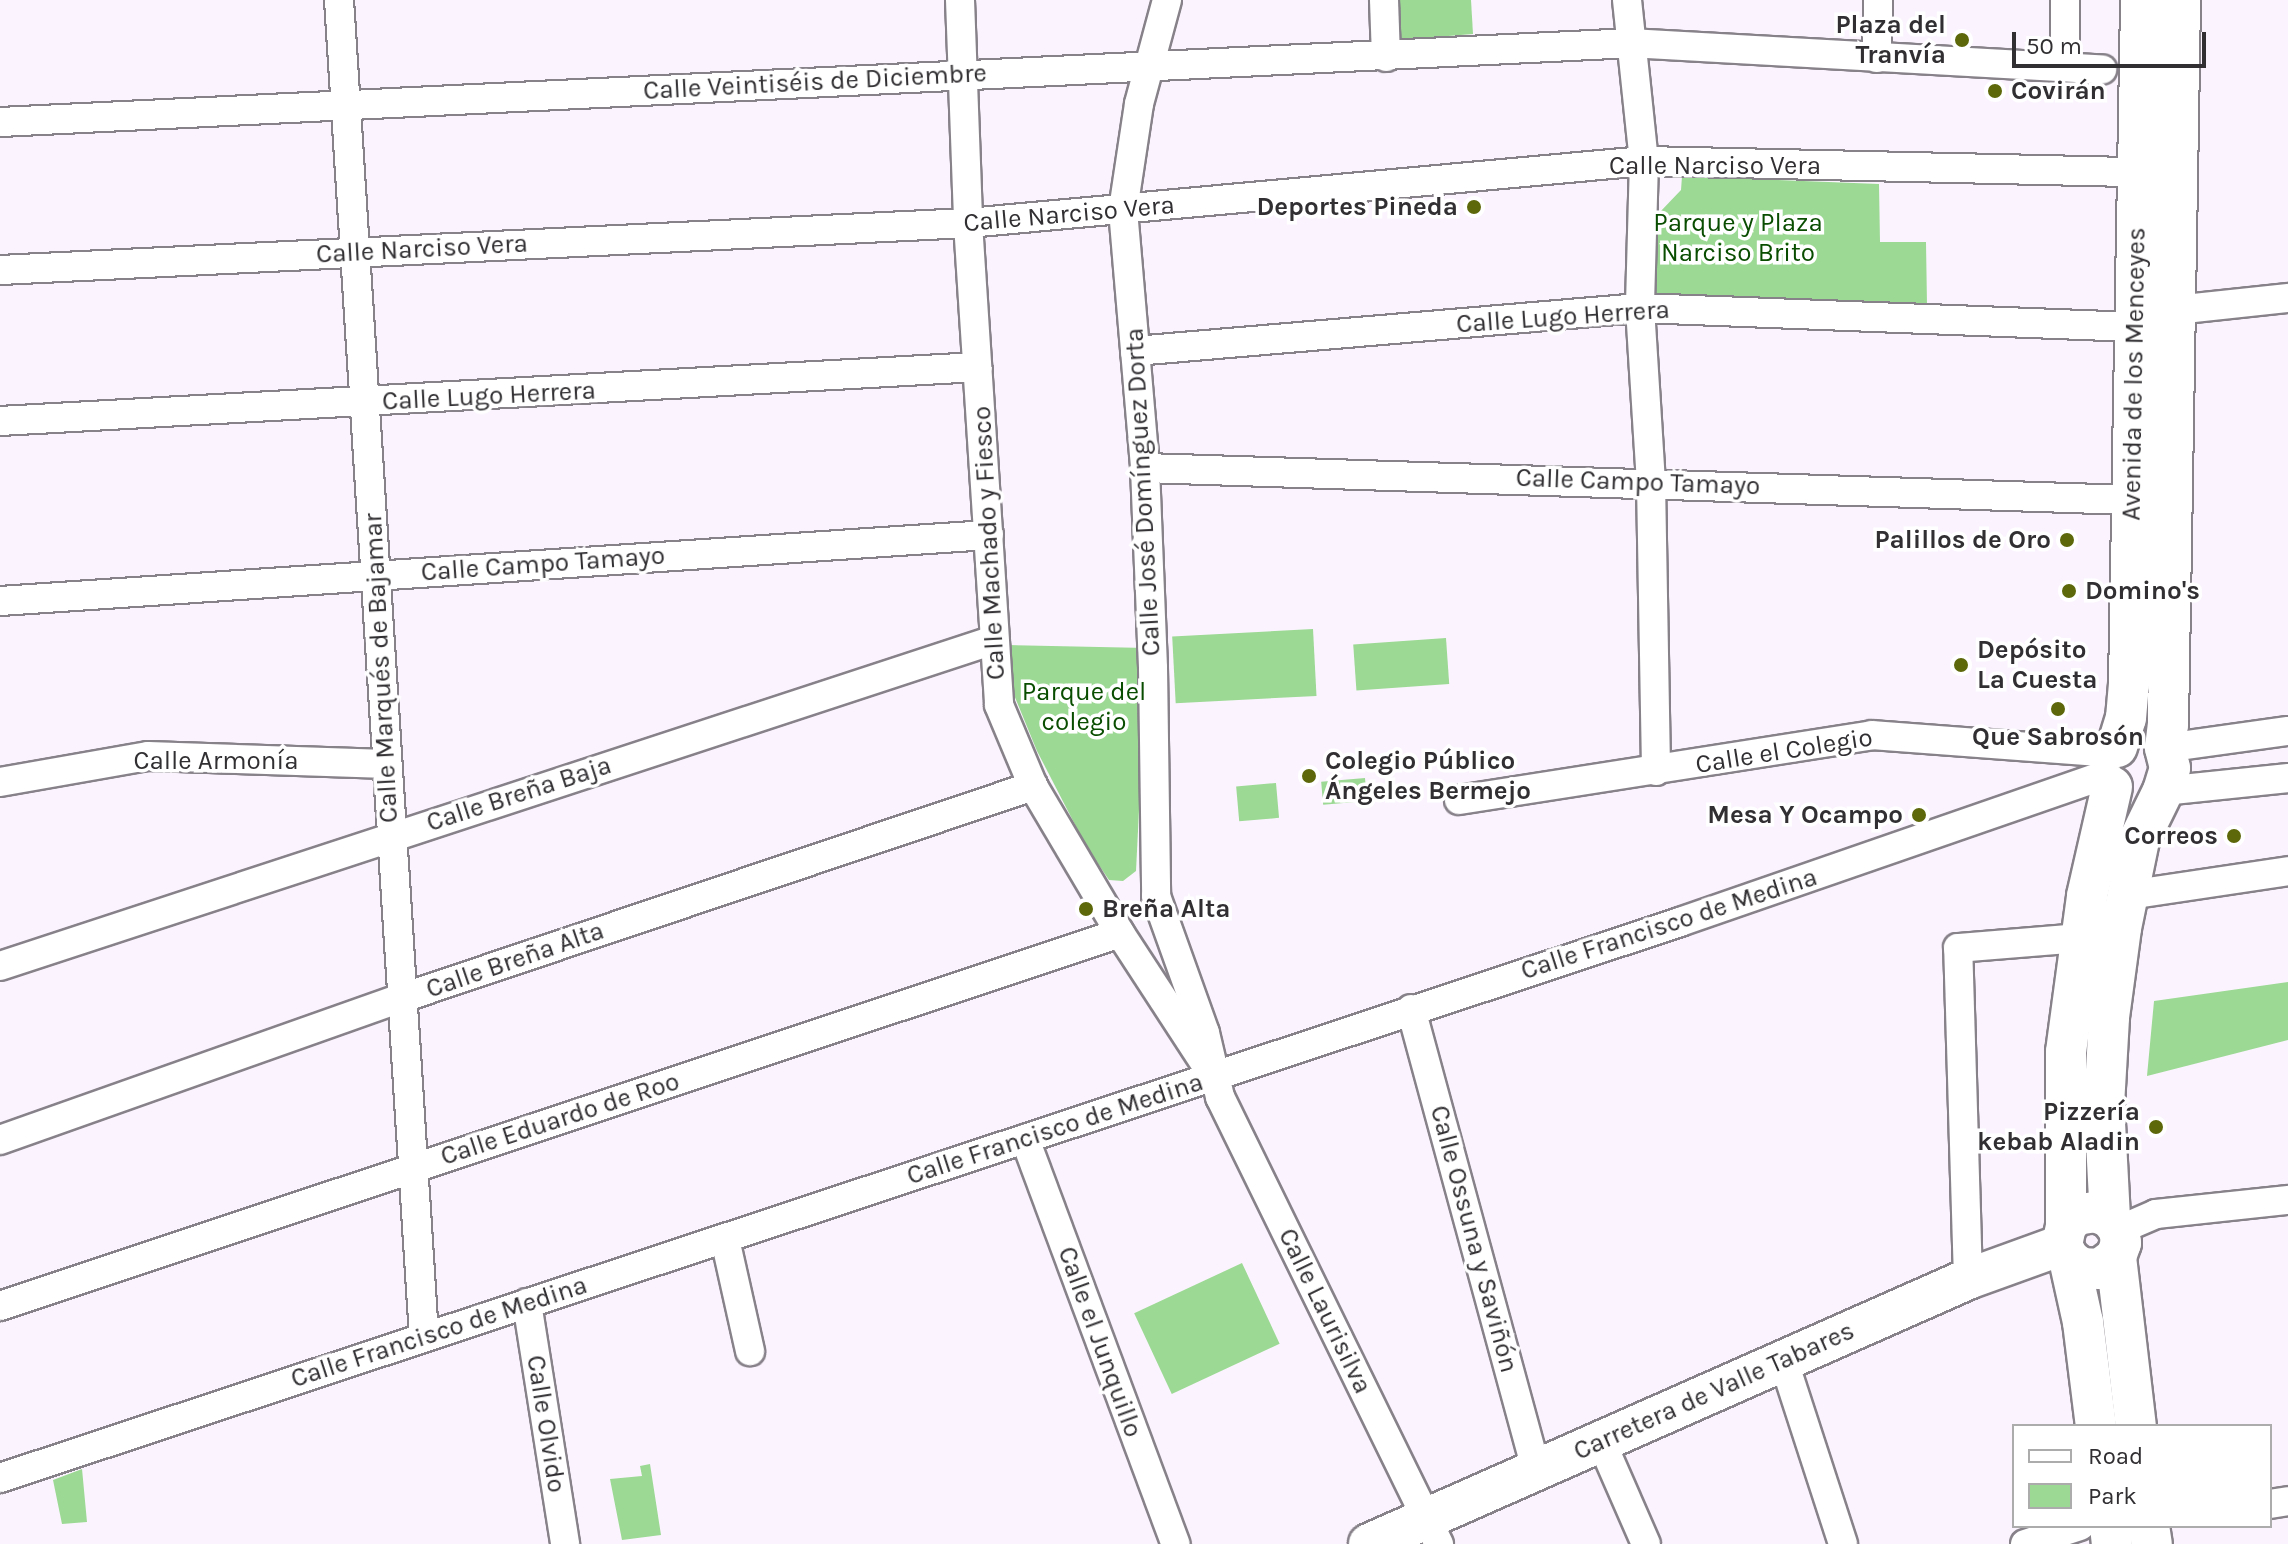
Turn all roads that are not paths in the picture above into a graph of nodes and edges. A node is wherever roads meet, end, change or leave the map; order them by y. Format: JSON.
{"nodes":[{"id":1,"x":339,"y":0,"type":"edge"},
{"id":2,"x":960,"y":0,"type":"edge"},
{"id":3,"x":1167,"y":0,"type":"edge"},
{"id":4,"x":1384,"y":0,"type":"edge"},
{"id":5,"x":1627,"y":0,"type":"edge"},
{"id":6,"x":1878,"y":0,"type":"edge"},
{"id":7,"x":2065,"y":0,"type":"edge"},
{"id":8,"x":2141,"y":0,"type":"edge"},
{"id":9,"x":2180,"y":0,"type":"edge"},
{"id":10,"x":1630,"y":43,"type":"junction"},
{"id":11,"x":1386,"y":57,"type":"junction"},
{"id":12,"x":1877,"y":58,"type":"junction"},
{"id":13,"x":1149,"y":66,"type":"junction"},
{"id":14,"x":2065,"y":67,"type":"junction"},
{"id":15,"x":2102,"y":69,"type":"dead end"},
{"id":16,"x":961,"y":76,"type":"junction"},
{"id":17,"x":345,"y":104,"type":"junction"},
{"id":18,"x":0,"y":122,"type":"edge"},
{"id":19,"x":1644,"y":161,"type":"junction"},
{"id":20,"x":2138,"y":172,"type":"junction"},
{"id":21,"x":1123,"y":210,"type":"junction"},
{"id":22,"x":968,"y":223,"type":"junction"},
{"id":23,"x":355,"y":252,"type":"junction"},
{"id":24,"x":0,"y":270,"type":"edge"},
{"id":25,"x":2288,"y":298,"type":"edge"},
{"id":26,"x":1640,"y":308,"type":"junction"},
{"id":27,"x":2175,"y":310,"type":"junction"},
{"id":28,"x":2135,"y":327,"type":"junction"},
{"id":29,"x":1135,"y":351,"type":"junction"},
{"id":30,"x":978,"y":367,"type":"junction"},
{"id":31,"x":364,"y":403,"type":"junction"},
{"id":32,"x":0,"y":421,"type":"edge"},
{"id":33,"x":1145,"y":468,"type":"junction"},
{"id":34,"x":1651,"y":482,"type":"junction"},
{"id":35,"x":2132,"y":500,"type":"junction"},
{"id":36,"x":989,"y":535,"type":"junction"},
{"id":37,"x":376,"y":575,"type":"junction"},
{"id":38,"x":0,"y":601,"type":"edge"},
{"id":39,"x":994,"y":640,"type":"junction"},
{"id":40,"x":2288,"y":731,"type":"edge"},
{"id":41,"x":2165,"y":748,"type":"junction"},
{"id":42,"x":387,"y":764,"type":"junction"},
{"id":43,"x":2112,"y":765,"type":"junction"},
{"id":44,"x":1656,"y":771,"type":"junction"},
{"id":45,"x":2288,"y":778,"type":"edge"},
{"id":46,"x":0,"y":782,"type":"edge"},
{"id":47,"x":1033,"y":786,"type":"junction"},
{"id":48,"x":2163,"y":791,"type":"junction"},
{"id":49,"x":1459,"y":800,"type":"dead end"},
{"id":50,"x":390,"y":836,"type":"junction"},
{"id":51,"x":2288,"y":871,"type":"edge"},
{"id":52,"x":2128,"y":895,"type":"junction"},
{"id":53,"x":1156,"y":896,"type":"junction"},
{"id":54,"x":1114,"y":923,"type":"junction"},
{"id":55,"x":2079,"y":938,"type":"junction"},
{"id":56,"x":0,"y":966,"type":"edge"},
{"id":57,"x":402,"y":998,"type":"junction"},
{"id":58,"x":1411,"y":1009,"type":"junction"},
{"id":59,"x":1214,"y":1077,"type":"junction"},
{"id":60,"x":1025,"y":1139,"type":"junction"},
{"id":61,"x":0,"y":1140,"type":"edge"},
{"id":62,"x":413,"y":1168,"type":"junction"},
{"id":63,"x":2288,"y":1200,"type":"edge"},
{"id":64,"x":2115,"y":1235,"type":"junction"},
{"id":65,"x":725,"y":1239,"type":"junction"},
{"id":66,"x":2066,"y":1243,"type":"junction"},
{"id":67,"x":1968,"y":1279,"type":"junction"},
{"id":68,"x":527,"y":1303,"type":"junction"},
{"id":69,"x":0,"y":1306,"type":"edge"},
{"id":70,"x":424,"y":1336,"type":"junction"},
{"id":71,"x":750,"y":1351,"type":"dead end"},
{"id":72,"x":1783,"y":1359,"type":"junction"},
{"id":73,"x":2096,"y":1424,"type":"edge"},
{"id":74,"x":2136,"y":1424,"type":"edge"},
{"id":75,"x":1601,"y":1441,"type":"junction"},
{"id":76,"x":1536,"y":1470,"type":"junction"},
{"id":77,"x":0,"y":1478,"type":"edge"},
{"id":78,"x":2074,"y":1528,"type":"edge"},
{"id":79,"x":1433,"y":1531,"type":"edge"},
{"id":80,"x":565,"y":1544,"type":"edge"},
{"id":81,"x":1176,"y":1544,"type":"edge"},
{"id":82,"x":1369,"y":1544,"type":"edge"},
{"id":83,"x":1646,"y":1544,"type":"edge"},
{"id":84,"x":1843,"y":1544,"type":"edge"},
{"id":85,"x":2025,"y":1544,"type":"edge"}],
"edges":[{"from":1,"to":17,"type":"street","name":"Calle Marqués de Bajamar"},
{"from":2,"to":16,"type":"street","name":"Calle Machado y Fiesco"},
{"from":3,"to":13,"type":"street","name":"Calle José Domínguez Dorta"},
{"from":4,"to":11,"type":"street"},
{"from":5,"to":10,"type":"street"},
{"from":6,"to":12,"type":"street"},
{"from":7,"to":14,"type":"street"},
{"from":8,"to":20,"type":"main road","name":"Avenida de los Menceyes"},
{"from":9,"to":27,"type":"main road","name":"Avenida de los Menceyes"},
{"from":10,"to":11,"type":"street","name":"Calle Veintiséis de Diciembre"},
{"from":10,"to":12,"type":"street","name":"Calle Veintiséis de Diciembre"},
{"from":10,"to":19,"type":"street"},
{"from":11,"to":13,"type":"street","name":"Calle Veintiséis de Diciembre"},
{"from":12,"to":14,"type":"street","name":"Calle Veintiséis de Diciembre"},
{"from":13,"to":16,"type":"street","name":"Calle Veintiséis de Diciembre"},
{"from":13,"to":21,"type":"street","name":"Calle José Domínguez Dorta"},
{"from":14,"to":15,"type":"street","name":"Calle Veintiséis de Diciembre"},
{"from":16,"to":17,"type":"street","name":"Calle Veintiséis de Diciembre"},
{"from":16,"to":22,"type":"street","name":"Calle Machado y Fiesco"},
{"from":17,"to":18,"type":"street","name":"Calle Veintiséis de Diciembre"},
{"from":17,"to":23,"type":"street","name":"Calle Marqués de Bajamar"},
{"from":19,"to":20,"type":"street","name":"Calle Narciso Vera"},
{"from":19,"to":21,"type":"street","name":"Calle Narciso Vera"},
{"from":19,"to":26,"type":"street"},
{"from":20,"to":28,"type":"main road","name":"Avenida de los Menceyes"},
{"from":21,"to":22,"type":"street","name":"Calle Narciso Vera"},
{"from":21,"to":29,"type":"street","name":"Calle José Domínguez Dorta"},
{"from":22,"to":23,"type":"street","name":"Calle Narciso Vera"},
{"from":22,"to":30,"type":"street","name":"Calle Machado y Fiesco"},
{"from":23,"to":24,"type":"street","name":"Calle Narciso Vera"},
{"from":23,"to":31,"type":"street","name":"Calle Marqués de Bajamar"},
{"from":25,"to":27,"type":"street"},
{"from":26,"to":28,"type":"street","name":"Calle Lugo Herrera"},
{"from":26,"to":29,"type":"street","name":"Calle Lugo Herrera"},
{"from":26,"to":34,"type":"street"},
{"from":27,"to":41,"type":"main road","name":"Avenida de los Menceyes"},
{"from":28,"to":35,"type":"main road","name":"Avenida de los Menceyes"},
{"from":29,"to":33,"type":"street","name":"Calle José Domínguez Dorta"},
{"from":30,"to":31,"type":"street","name":"Calle Lugo Herrera"},
{"from":30,"to":36,"type":"street","name":"Calle Machado y Fiesco"},
{"from":31,"to":32,"type":"street","name":"Calle Lugo Herrera"},
{"from":31,"to":37,"type":"street","name":"Calle Marqués de Bajamar"},
{"from":33,"to":34,"type":"street","name":"Calle Campo Tamayo"},
{"from":33,"to":53,"type":"street","name":"Calle José Domínguez Dorta"},
{"from":34,"to":35,"type":"street","name":"Calle Campo Tamayo"},
{"from":34,"to":44,"type":"street"},
{"from":35,"to":43,"type":"main road","name":"Avenida de los Menceyes"},
{"from":36,"to":37,"type":"street","name":"Calle Campo Tamayo"},
{"from":36,"to":39,"type":"street","name":"Calle Machado y Fiesco"},
{"from":37,"to":38,"type":"street","name":"Calle Campo Tamayo"},
{"from":37,"to":42,"type":"street","name":"Calle Marqués de Bajamar"},
{"from":39,"to":47,"type":"street","name":"Calle Machado y Fiesco"},
{"from":39,"to":50,"type":"street","name":"Calle Breña Baja"},
{"from":40,"to":41,"type":"street"},
{"from":41,"to":43,"type":"main road"},
{"from":41,"to":48,"type":"main road"},
{"from":42,"to":46,"type":"street","name":"Calle Armonía"},
{"from":42,"to":50,"type":"street","name":"Calle Marqués de Bajamar"},
{"from":43,"to":44,"type":"street","name":"Calle el Colegio"},
{"from":43,"to":48,"type":"main road"},
{"from":43,"to":55,"type":"main road","name":"Avenida de los Menceyes"},
{"from":43,"to":58,"type":"street","name":"Calle Francisco de Medina"},
{"from":44,"to":49,"type":"street","name":"Calle el Colegio"},
{"from":45,"to":48,"type":"street"},
{"from":47,"to":54,"type":"street","name":"Calle Machado y Fiesco"},
{"from":47,"to":57,"type":"street","name":"Calle Breña Alta"},
{"from":48,"to":52,"type":"main road"},
{"from":50,"to":56,"type":"street","name":"Calle Breña Baja"},
{"from":50,"to":57,"type":"street","name":"Calle Marqués de Bajamar"},
{"from":51,"to":52,"type":"street"},
{"from":52,"to":64,"type":"main road"},
{"from":53,"to":54,"type":"street","name":"Calle Eduardo de Roo"},
{"from":53,"to":59,"type":"street","name":"Calle José Domínguez Dorta"},
{"from":54,"to":59,"type":"street","name":"Calle Machado y Fiesco"},
{"from":54,"to":62,"type":"street","name":"Calle Eduardo de Roo"},
{"from":55,"to":66,"type":"main road","name":"Avenida de los Menceyes"},
{"from":55,"to":67,"type":"street"},
{"from":57,"to":61,"type":"street","name":"Calle Breña Alta"},
{"from":57,"to":62,"type":"street","name":"Calle Marqués de Bajamar"},
{"from":58,"to":59,"type":"street","name":"Calle Francisco de Medina"},
{"from":58,"to":76,"type":"street","name":"Calle Ossuna y Saviñón"},
{"from":59,"to":60,"type":"street","name":"Calle Francisco de Medina"},
{"from":59,"to":79,"type":"street","name":"Calle Laurisilva"},
{"from":60,"to":65,"type":"street","name":"Calle Francisco de Medina"},
{"from":60,"to":81,"type":"street","name":"Calle el Junquillo"},
{"from":62,"to":69,"type":"street","name":"Calle Eduardo de Roo"},
{"from":62,"to":70,"type":"street","name":"Calle Marqués de Bajamar"},
{"from":63,"to":64,"type":"street"},
{"from":64,"to":66,"type":"main road","name":"Carretera de Valle Tabares"},
{"from":64,"to":74,"type":"main road"},
{"from":65,"to":68,"type":"street","name":"Calle Francisco de Medina"},
{"from":65,"to":71,"type":"street"},
{"from":66,"to":67,"type":"main road","name":"Carretera de Valle Tabares"},
{"from":66,"to":73,"type":"main road","name":"Avenida de los Menceyes"},
{"from":67,"to":72,"type":"main road","name":"Carretera de Valle Tabares"},
{"from":68,"to":70,"type":"street","name":"Calle Francisco de Medina"},
{"from":68,"to":80,"type":"street","name":"Calle Olvido"},
{"from":70,"to":77,"type":"street","name":"Calle Francisco de Medina"},
{"from":72,"to":75,"type":"main road","name":"Carretera de Valle Tabares"},
{"from":72,"to":84,"type":"street"},
{"from":75,"to":76,"type":"main road","name":"Carretera de Valle Tabares"},
{"from":75,"to":83,"type":"street"},
{"from":76,"to":79,"type":"main road","name":"Carretera de Valle Tabares"},
{"from":78,"to":85,"type":"street"},
{"from":79,"to":82,"type":"main road","name":"Carretera de Valle Tabares"}]}
